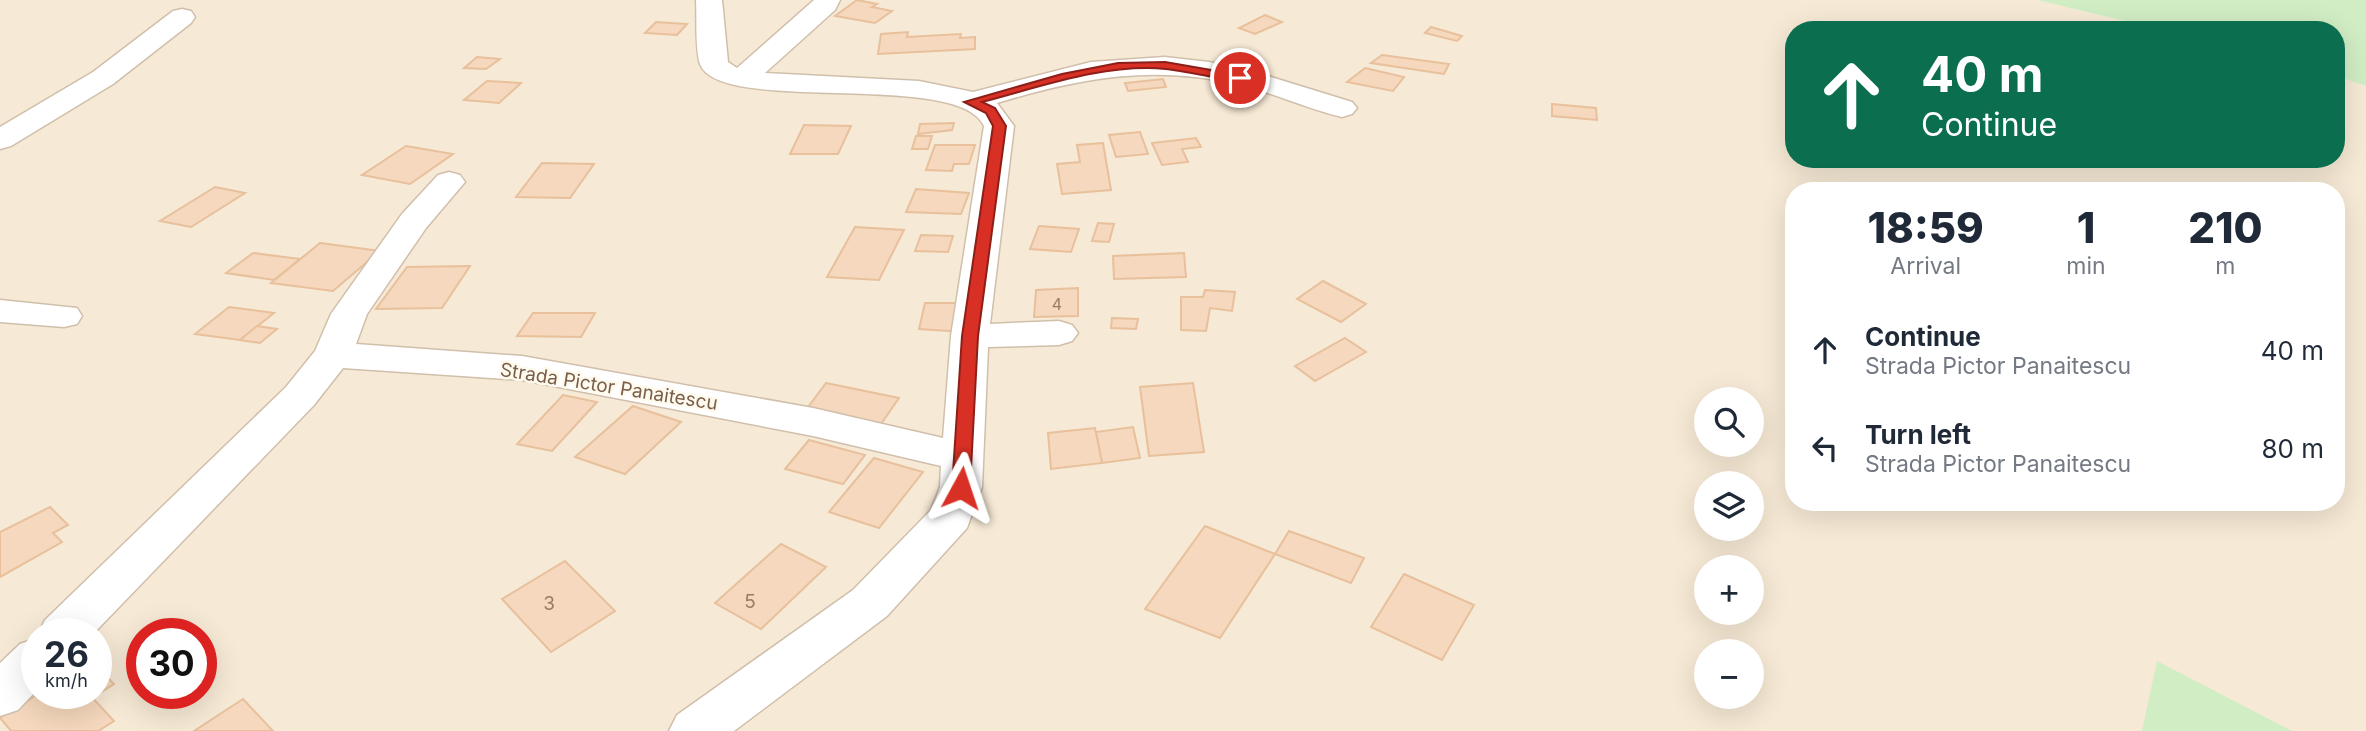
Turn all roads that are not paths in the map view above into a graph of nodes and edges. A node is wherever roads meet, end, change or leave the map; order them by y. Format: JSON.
{"nodes":[{"id":1,"x":709,"y":0,"type":"edge"},
{"id":2,"x":827,"y":0,"type":"edge"},
{"id":3,"x":182,"y":17,"type":"dead end"},
{"id":4,"x":1229,"y":43,"type":"dead end"},
{"id":5,"x":1202,"y":70,"type":"junction"},
{"id":6,"x":741,"y":78,"type":"junction"},
{"id":7,"x":970,"y":102,"type":"junction"},
{"id":8,"x":1342,"y":108,"type":"dead end"},
{"id":9,"x":0,"y":140,"type":"edge"},
{"id":10,"x":449,"y":182,"type":"dead end"},
{"id":11,"x":0,"y":311,"type":"edge"},
{"id":12,"x":64,"y":316,"type":"dead end"},
{"id":13,"x":1059,"y":333,"type":"dead end"},
{"id":14,"x":970,"y":336,"type":"junction"},
{"id":15,"x":333,"y":355,"type":"junction"},
{"id":16,"x":964,"y":457,"type":"junction"},
{"id":17,"x":78,"y":618,"type":"edge"},
{"id":18,"x":21,"y":674,"type":"edge"},
{"id":19,"x":0,"y":695,"type":"edge"},
{"id":20,"x":695,"y":731,"type":"edge"}],
"edges":[{"from":1,"to":6,"type":"street"},
{"from":2,"to":6,"type":"street"},
{"from":3,"to":9,"type":"street"},
{"from":4,"to":5,"type":"street"},
{"from":5,"to":7,"type":"street"},
{"from":5,"to":8,"type":"street"},
{"from":6,"to":7,"type":"street"},
{"from":7,"to":14,"type":"street"},
{"from":10,"to":15,"type":"street"},
{"from":11,"to":12,"type":"street"},
{"from":13,"to":14,"type":"street"},
{"from":14,"to":16,"type":"street"},
{"from":15,"to":16,"type":"street","name":"Strada Pictor Panaitescu"},
{"from":15,"to":17,"type":"street"},
{"from":16,"to":20,"type":"street"},
{"from":18,"to":19,"type":"street"}]}
